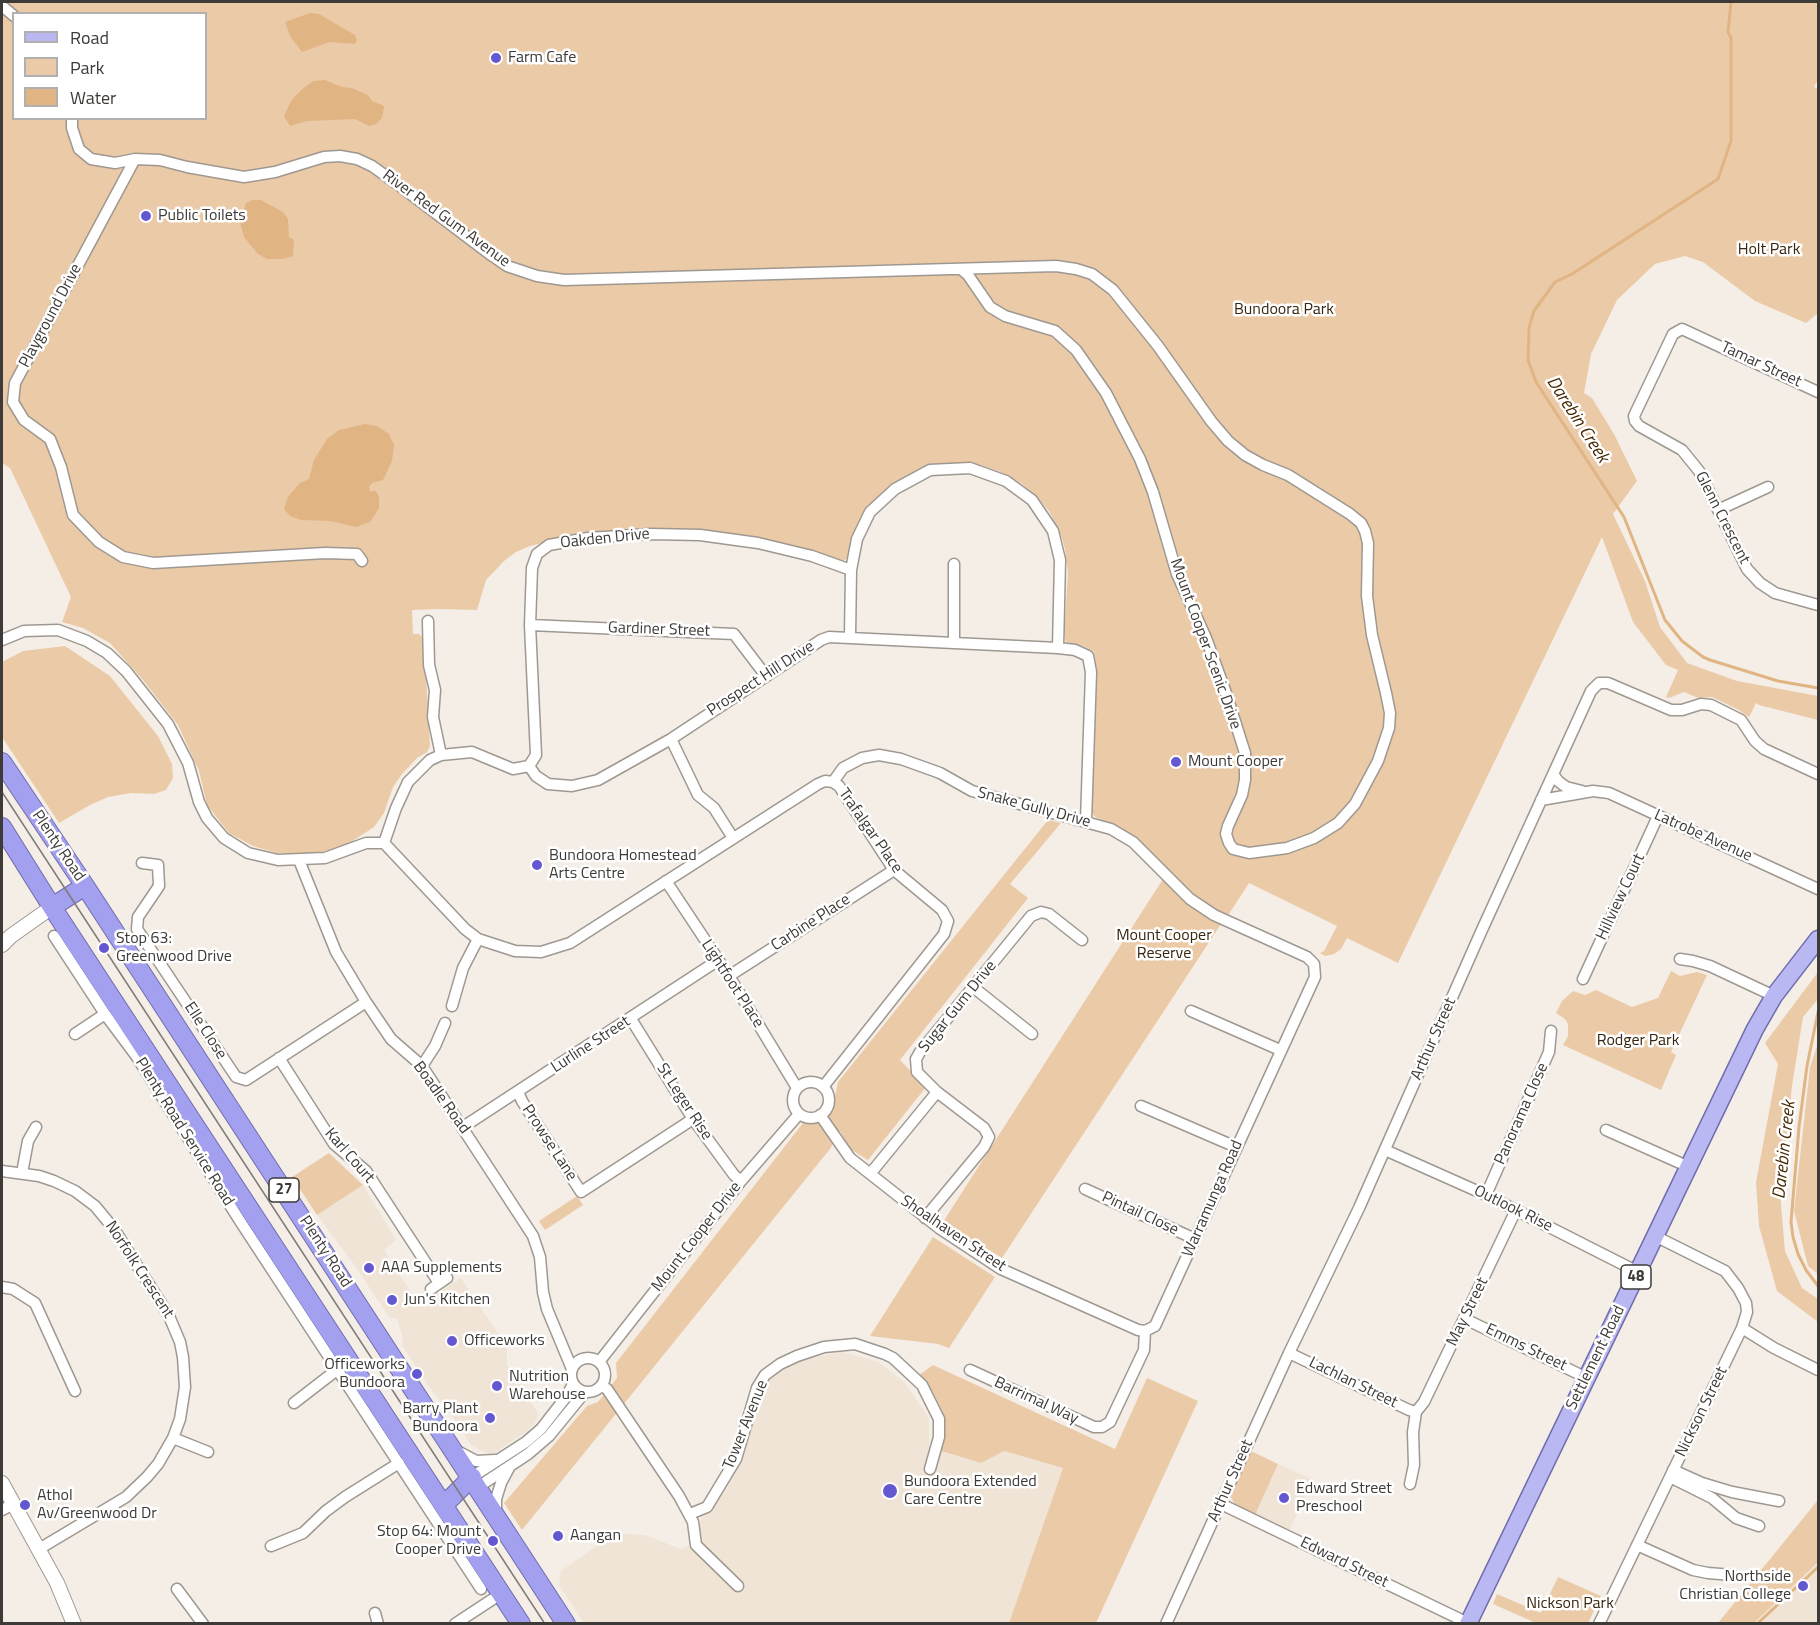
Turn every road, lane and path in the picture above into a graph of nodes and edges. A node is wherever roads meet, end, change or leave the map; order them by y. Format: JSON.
{"nodes":[{"id":1,"x":72,"y":120,"type":"edge"},
{"id":2,"x":135,"y":159,"type":"junction"},
{"id":3,"x":962,"y":270,"type":"junction"},
{"id":4,"x":1818,"y":392,"type":"edge"},
{"id":5,"x":1662,"y":438,"type":"joint"},
{"id":6,"x":1768,"y":487,"type":"dead end"},
{"id":7,"x":1718,"y":510,"type":"junction"},
{"id":8,"x":362,"y":561,"type":"dead end"},
{"id":9,"x":954,"y":564,"type":"dead end"},
{"id":10,"x":851,"y":570,"type":"junction"},
{"id":11,"x":1818,"y":605,"type":"edge"},
{"id":12,"x":428,"y":621,"type":"dead end"},
{"id":13,"x":530,"y":625,"type":"junction"},
{"id":14,"x":850,"y":638,"type":"junction"},
{"id":15,"x":2,"y":640,"type":"edge"},
{"id":16,"x":954,"y":642,"type":"junction"},
{"id":17,"x":1058,"y":648,"type":"junction"},
{"id":18,"x":765,"y":676,"type":"junction"},
{"id":19,"x":671,"y":739,"type":"junction"},
{"id":20,"x":441,"y":755,"type":"junction"},
{"id":21,"x":2,"y":762,"type":"edge"},
{"id":22,"x":529,"y":766,"type":"junction"},
{"id":23,"x":1553,"y":774,"type":"junction"},
{"id":24,"x":1818,"y":774,"type":"edge"},
{"id":25,"x":833,"y":782,"type":"junction"},
{"id":26,"x":1585,"y":792,"type":"junction"},
{"id":27,"x":1541,"y":800,"type":"junction"},
{"id":28,"x":1658,"y":816,"type":"junction"},
{"id":29,"x":1086,"y":821,"type":"junction"},
{"id":30,"x":2,"y":826,"type":"edge"},
{"id":31,"x":733,"y":838,"type":"junction"},
{"id":32,"x":384,"y":843,"type":"junction"},
{"id":33,"x":299,"y":860,"type":"junction"},
{"id":34,"x":142,"y":863,"type":"dead end"},
{"id":35,"x":894,"y":870,"type":"junction"},
{"id":36,"x":666,"y":881,"type":"junction"},
{"id":37,"x":85,"y":886,"type":"junction"},
{"id":38,"x":1818,"y":889,"type":"edge"},
{"id":39,"x":52,"y":907,"type":"junction"},
{"id":40,"x":54,"y":936,"type":"dead end"},
{"id":41,"x":478,"y":939,"type":"junction"},
{"id":42,"x":1818,"y":939,"type":"edge"},
{"id":43,"x":1082,"y":940,"type":"dead end"},
{"id":44,"x":2,"y":945,"type":"edge"},
{"id":45,"x":79,"y":949,"type":"junction"},
{"id":46,"x":1680,"y":959,"type":"dead end"},
{"id":47,"x":717,"y":961,"type":"junction"},
{"id":48,"x":1314,"y":964,"type":"joint"},
{"id":49,"x":75,"y":968,"type":"junction"},
{"id":50,"x":729,"y":976,"type":"junction"},
{"id":51,"x":1583,"y":979,"type":"dead end"},
{"id":52,"x":973,"y":987,"type":"junction"},
{"id":53,"x":1774,"y":996,"type":"junction"},
{"id":54,"x":366,"y":1002,"type":"junction"},
{"id":55,"x":452,"y":1006,"type":"dead end"},
{"id":56,"x":1191,"y":1011,"type":"dead end"},
{"id":57,"x":105,"y":1014,"type":"junction"},
{"id":58,"x":631,"y":1019,"type":"junction"},
{"id":59,"x":445,"y":1023,"type":"dead end"},
{"id":60,"x":1551,"y":1031,"type":"dead end"},
{"id":61,"x":75,"y":1034,"type":"dead end"},
{"id":62,"x":1032,"y":1034,"type":"dead end"},
{"id":63,"x":1280,"y":1050,"type":"junction"},
{"id":64,"x":279,"y":1059,"type":"junction"},
{"id":65,"x":422,"y":1066,"type":"junction"},
{"id":66,"x":823,"y":1087,"type":"junction"},
{"id":67,"x":797,"y":1088,"type":"junction"},
{"id":68,"x":518,"y":1092,"type":"junction"},
{"id":69,"x":937,"y":1092,"type":"junction"},
{"id":70,"x":1141,"y":1106,"type":"dead end"},
{"id":71,"x":799,"y":1114,"type":"junction"},
{"id":72,"x":820,"y":1115,"type":"junction"},
{"id":73,"x":693,"y":1119,"type":"junction"},
{"id":74,"x":36,"y":1127,"type":"dead end"},
{"id":75,"x":463,"y":1127,"type":"junction"},
{"id":76,"x":1606,"y":1130,"type":"dead end"},
{"id":77,"x":1236,"y":1147,"type":"junction"},
{"id":78,"x":1385,"y":1150,"type":"junction"},
{"id":79,"x":1689,"y":1167,"type":"junction"},
{"id":80,"x":2,"y":1171,"type":"edge"},
{"id":81,"x":22,"y":1173,"type":"junction"},
{"id":82,"x":870,"y":1174,"type":"junction"},
{"id":83,"x":741,"y":1181,"type":"junction"},
{"id":84,"x":1085,"y":1189,"type":"dead end"},
{"id":85,"x":1486,"y":1195,"type":"junction"},
{"id":86,"x":1516,"y":1210,"type":"junction"},
{"id":87,"x":925,"y":1218,"type":"junction"},
{"id":88,"x":1655,"y":1236,"type":"junction"},
{"id":89,"x":1195,"y":1239,"type":"junction"},
{"id":90,"x":1638,"y":1272,"type":"junction"},
{"id":91,"x":439,"y":1283,"type":"dead end"},
{"id":92,"x":2,"y":1287,"type":"edge"},
{"id":93,"x":296,"y":1292,"type":"junction"},
{"id":94,"x":1465,"y":1319,"type":"junction"},
{"id":95,"x":1742,"y":1328,"type":"junction"},
{"id":96,"x":1145,"y":1331,"type":"junction"},
{"id":97,"x":562,"y":1345,"type":"junction"},
{"id":98,"x":1289,"y":1353,"type":"junction"},
{"id":99,"x":584,"y":1359,"type":"junction"},
{"id":100,"x":599,"y":1362,"type":"junction"},
{"id":101,"x":338,"y":1369,"type":"junction"},
{"id":102,"x":572,"y":1369,"type":"junction"},
{"id":103,"x":1818,"y":1370,"type":"edge"},
{"id":104,"x":970,"y":1371,"type":"dead end"},
{"id":105,"x":1587,"y":1378,"type":"junction"},
{"id":106,"x":573,"y":1384,"type":"junction"},
{"id":107,"x":602,"y":1386,"type":"junction"},
{"id":108,"x":75,"y":1391,"type":"dead end"},
{"id":109,"x":585,"y":1392,"type":"junction"},
{"id":110,"x":294,"y":1403,"type":"dead end"},
{"id":111,"x":1416,"y":1412,"type":"junction"},
{"id":112,"x":1102,"y":1427,"type":"joint"},
{"id":113,"x":173,"y":1438,"type":"junction"},
{"id":114,"x":452,"y":1447,"type":"junction"},
{"id":115,"x":208,"y":1452,"type":"dead end"},
{"id":116,"x":501,"y":1459,"type":"junction"},
{"id":117,"x":399,"y":1463,"type":"junction"},
{"id":118,"x":511,"y":1466,"type":"junction"},
{"id":119,"x":930,"y":1468,"type":"dead end"},
{"id":120,"x":1672,"y":1473,"type":"junction"},
{"id":121,"x":475,"y":1482,"type":"junction"},
{"id":122,"x":2,"y":1483,"type":"edge"},
{"id":123,"x":1410,"y":1484,"type":"dead end"},
{"id":124,"x":1779,"y":1501,"type":"dead end"},
{"id":125,"x":1221,"y":1504,"type":"junction"},
{"id":126,"x":444,"y":1505,"type":"junction"},
{"id":127,"x":7,"y":1507,"type":"edge"},
{"id":128,"x":496,"y":1514,"type":"junction"},
{"id":129,"x":690,"y":1514,"type":"junction"},
{"id":130,"x":1758,"y":1526,"type":"dead end"},
{"id":131,"x":1637,"y":1545,"type":"junction"},
{"id":132,"x":271,"y":1546,"type":"dead end"},
{"id":133,"x":39,"y":1549,"type":"junction"},
{"id":134,"x":466,"y":1566,"type":"junction"},
{"id":135,"x":486,"y":1569,"type":"junction"},
{"id":136,"x":1732,"y":1575,"type":"dead end"},
{"id":137,"x":738,"y":1586,"type":"dead end"},
{"id":138,"x":177,"y":1589,"type":"dead end"},
{"id":139,"x":481,"y":1590,"type":"dead end"},
{"id":140,"x":502,"y":1593,"type":"junction"},
{"id":141,"x":1170,"y":1622,"type":"edge"},
{"id":142,"x":74,"y":1623,"type":"edge"},
{"id":143,"x":203,"y":1623,"type":"edge"},
{"id":144,"x":455,"y":1623,"type":"edge"},
{"id":145,"x":521,"y":1623,"type":"edge"},
{"id":146,"x":566,"y":1623,"type":"edge"},
{"id":147,"x":1468,"y":1623,"type":"edge"},
{"id":148,"x":1599,"y":1623,"type":"edge"}],
"edges":[{"from":1,"to":2,"type":"street","name":"River Red Gum Avenue"},
{"from":2,"to":3,"type":"street","name":"River Red Gum Avenue"},
{"from":2,"to":8,"type":"street","name":"Playground Drive"},
{"from":3,"to":3,"type":"street","name":"Mount Cooper Scenic Drive"},
{"from":4,"to":5,"type":"street","name":"Tamar Street"},
{"from":5,"to":7,"type":"street","name":"Glenn Crescent"},
{"from":6,"to":7,"type":"street"},
{"from":7,"to":11,"type":"street","name":"Glenn Crescent"},
{"from":9,"to":16,"type":"street"},
{"from":10,"to":13,"type":"street","name":"Oakden Drive"},
{"from":10,"to":14,"type":"street"},
{"from":10,"to":17,"type":"street"},
{"from":12,"to":20,"type":"street"},
{"from":13,"to":18,"type":"street","name":"Gardiner Street"},
{"from":13,"to":22,"type":"street","name":"Oakden Drive"},
{"from":14,"to":16,"type":"street","name":"Prospect Hill Drive"},
{"from":14,"to":18,"type":"street","name":"Prospect Hill Drive"},
{"from":15,"to":33,"type":"street"},
{"from":16,"to":17,"type":"street","name":"Prospect Hill Drive"},
{"from":17,"to":29,"type":"street","name":"Prospect Hill Drive"},
{"from":18,"to":19,"type":"street","name":"Prospect Hill Drive"},
{"from":19,"to":22,"type":"street","name":"Prospect Hill Drive"},
{"from":19,"to":31,"type":"street"},
{"from":20,"to":22,"type":"street"},
{"from":20,"to":32,"type":"street"},
{"from":21,"to":37,"type":"highway","name":"Plenty Road","number":"27"},
{"from":23,"to":24,"type":"street","name":"Arthur Street"},
{"from":23,"to":26,"type":"street","name":"Latrobe Avenue"},
{"from":23,"to":27,"type":"street","name":"Arthur Street"},
{"from":25,"to":29,"type":"street","name":"Snake Gully Drive"},
{"from":25,"to":31,"type":"street","name":"Snake Gully Drive"},
{"from":25,"to":35,"type":"street","name":"Trafalgar Place"},
{"from":26,"to":27,"type":"street","name":"Latrobe Avenue"},
{"from":26,"to":28,"type":"street","name":"Latrobe Avenue"},
{"from":27,"to":78,"type":"street","name":"Arthur Street"},
{"from":28,"to":38,"type":"street","name":"Latrobe Avenue"},
{"from":28,"to":51,"type":"street","name":"Hillview Court"},
{"from":29,"to":48,"type":"street","name":"Snake Gully Drive"},
{"from":30,"to":39,"type":"highway","number":"27"},
{"from":31,"to":36,"type":"street","name":"Snake Gully Drive"},
{"from":32,"to":33,"type":"street"},
{"from":32,"to":41,"type":"street","name":"Snake Gully Drive"},
{"from":33,"to":54,"type":"street","name":"Boadle Road"},
{"from":34,"to":64,"type":"street","name":"Elle Close"},
{"from":35,"to":50,"type":"street","name":"Carbine Place"},
{"from":35,"to":66,"type":"street","name":"Trafalgar Place"},
{"from":36,"to":41,"type":"street","name":"Snake Gully Drive"},
{"from":36,"to":47,"type":"street","name":"Lightfoot Place"},
{"from":37,"to":39,"type":"highway"},
{"from":37,"to":114,"type":"highway","name":"Plenty Road","number":"27"},
{"from":39,"to":44,"type":"street"},
{"from":39,"to":45,"type":"highway","number":"27"},
{"from":40,"to":49,"type":"street","name":"Plenty Road Service Road"},
{"from":41,"to":55,"type":"street"},
{"from":42,"to":53,"type":"main road","name":"Settlement Road","number":"48"},
{"from":43,"to":52,"type":"street","name":"Sugar Gum Drive"},
{"from":45,"to":49,"type":"street"},
{"from":45,"to":93,"type":"highway","number":"27"},
{"from":46,"to":53,"type":"street"},
{"from":47,"to":50,"type":"street","name":"Lightfoot Place"},
{"from":47,"to":58,"type":"street","name":"Lurline Street"},
{"from":48,"to":63,"type":"street","name":"Warramunga Road"},
{"from":49,"to":57,"type":"street","name":"Plenty Road Service Road"},
{"from":50,"to":67,"type":"street","name":"Lightfoot Place"},
{"from":52,"to":62,"type":"street"},
{"from":52,"to":69,"type":"street","name":"Sugar Gum Drive"},
{"from":53,"to":79,"type":"main road","name":"Settlement Road","number":"48"},
{"from":54,"to":64,"type":"street","name":"Elle Close"},
{"from":54,"to":65,"type":"street","name":"Boadle Road"},
{"from":56,"to":63,"type":"street"},
{"from":57,"to":61,"type":"street"},
{"from":57,"to":93,"type":"street","name":"Plenty Road Service Road"},
{"from":58,"to":68,"type":"street","name":"Lurline Street"},
{"from":58,"to":73,"type":"street","name":"St Leger Rise"},
{"from":59,"to":65,"type":"street"},
{"from":60,"to":85,"type":"street","name":"Panorama Close"},
{"from":63,"to":77,"type":"street","name":"Warramunga Road"},
{"from":64,"to":91,"type":"street","name":"Karl Court"},
{"from":65,"to":75,"type":"street","name":"Boadle Road"},
{"from":66,"to":67,"type":"street"},
{"from":66,"to":72,"type":"street"},
{"from":67,"to":71,"type":"street"},
{"from":68,"to":73,"type":"street","name":"Prowse Lane"},
{"from":68,"to":75,"type":"street","name":"Lurline Street"},
{"from":69,"to":82,"type":"street"},
{"from":69,"to":87,"type":"street","name":"Sugar Gum Drive"},
{"from":70,"to":77,"type":"street"},
{"from":71,"to":72,"type":"street"},
{"from":71,"to":83,"type":"street","name":"Mount Cooper Drive"},
{"from":72,"to":82,"type":"street","name":"Shoalhaven Street"},
{"from":73,"to":83,"type":"street","name":"St Leger Rise"},
{"from":74,"to":81,"type":"street"},
{"from":75,"to":97,"type":"street","name":"Boadle Road"},
{"from":76,"to":79,"type":"street"},
{"from":77,"to":89,"type":"street","name":"Warramunga Road"},
{"from":78,"to":85,"type":"street","name":"Outlook Rise"},
{"from":78,"to":98,"type":"street","name":"Arthur Street"},
{"from":79,"to":88,"type":"main road","name":"Settlement Road","number":"48"},
{"from":80,"to":81,"type":"street","name":"Norfolk Crescent"},
{"from":81,"to":113,"type":"street","name":"Norfolk Crescent"},
{"from":82,"to":87,"type":"street","name":"Shoalhaven Street"},
{"from":83,"to":100,"type":"street","name":"Mount Cooper Drive"},
{"from":84,"to":89,"type":"street","name":"Pintail Close"},
{"from":85,"to":86,"type":"street","name":"Outlook Rise"},
{"from":86,"to":90,"type":"street","name":"Outlook Rise"},
{"from":86,"to":94,"type":"street","name":"May Street"},
{"from":87,"to":96,"type":"street","name":"Shoalhaven Street"},
{"from":88,"to":90,"type":"main road","name":"Settlement Road","number":"48"},
{"from":88,"to":95,"type":"street","name":"Nickson Street"},
{"from":89,"to":96,"type":"street","name":"Warramunga Road"},
{"from":90,"to":105,"type":"main road","name":"Settlement Road","number":"48"},
{"from":92,"to":108,"type":"street"},
{"from":93,"to":101,"type":"street","name":"Plenty Road Service Road"},
{"from":93,"to":126,"type":"highway","number":"27"},
{"from":94,"to":105,"type":"street","name":"Emms Street"},
{"from":94,"to":111,"type":"street","name":"May Street"},
{"from":95,"to":103,"type":"street"},
{"from":95,"to":120,"type":"street","name":"Nickson Street"},
{"from":96,"to":112,"type":"street","name":"Warramunga Road"},
{"from":97,"to":99,"type":"street"},
{"from":97,"to":102,"type":"street","name":"Boadle Road"},
{"from":98,"to":111,"type":"street","name":"Lachlan Street"},
{"from":98,"to":125,"type":"street","name":"Arthur Street"},
{"from":99,"to":100,"type":"street"},
{"from":99,"to":102,"type":"street"},
{"from":100,"to":107,"type":"street"},
{"from":101,"to":110,"type":"street"},
{"from":101,"to":117,"type":"street","name":"Plenty Road Service Road"},
{"from":102,"to":106,"type":"street"},
{"from":104,"to":112,"type":"street","name":"Barrimal Way"},
{"from":105,"to":147,"type":"main road","name":"Settlement Road","number":"48"},
{"from":106,"to":109,"type":"street"},
{"from":106,"to":116,"type":"street"},
{"from":107,"to":109,"type":"street"},
{"from":107,"to":129,"type":"street"},
{"from":109,"to":118,"type":"street"},
{"from":111,"to":123,"type":"street"},
{"from":113,"to":115,"type":"street"},
{"from":113,"to":133,"type":"street","name":"Norfolk Crescent"},
{"from":114,"to":116,"type":"street"},
{"from":114,"to":121,"type":"highway","name":"Plenty Road","number":"27"},
{"from":116,"to":121,"type":"street"},
{"from":117,"to":132,"type":"street"},
{"from":117,"to":134,"type":"street","name":"Plenty Road Service Road"},
{"from":118,"to":121,"type":"street"},
{"from":118,"to":128,"type":"street"},
{"from":119,"to":129,"type":"street","name":"Tower Avenue"},
{"from":120,"to":124,"type":"street"},
{"from":120,"to":130,"type":"street"},
{"from":120,"to":131,"type":"street","name":"Nickson Street"},
{"from":121,"to":126,"type":"highway"},
{"from":121,"to":128,"type":"highway","name":"Plenty Road","number":"27"},
{"from":122,"to":127,"type":"street"},
{"from":125,"to":141,"type":"street","name":"Arthur Street"},
{"from":125,"to":147,"type":"street","name":"Edward Street"},
{"from":126,"to":135,"type":"highway","number":"27"},
{"from":127,"to":133,"type":"street"},
{"from":128,"to":146,"type":"highway","name":"Plenty Road","number":"27"},
{"from":129,"to":137,"type":"street"},
{"from":131,"to":136,"type":"street"},
{"from":131,"to":148,"type":"street","name":"Nickson Street"},
{"from":133,"to":142,"type":"street"},
{"from":134,"to":135,"type":"street"},
{"from":134,"to":139,"type":"street","name":"Plenty Road Service Road"},
{"from":135,"to":140,"type":"highway","number":"27"},
{"from":138,"to":143,"type":"street"},
{"from":140,"to":144,"type":"street"},
{"from":140,"to":145,"type":"highway","number":"27"}]}
